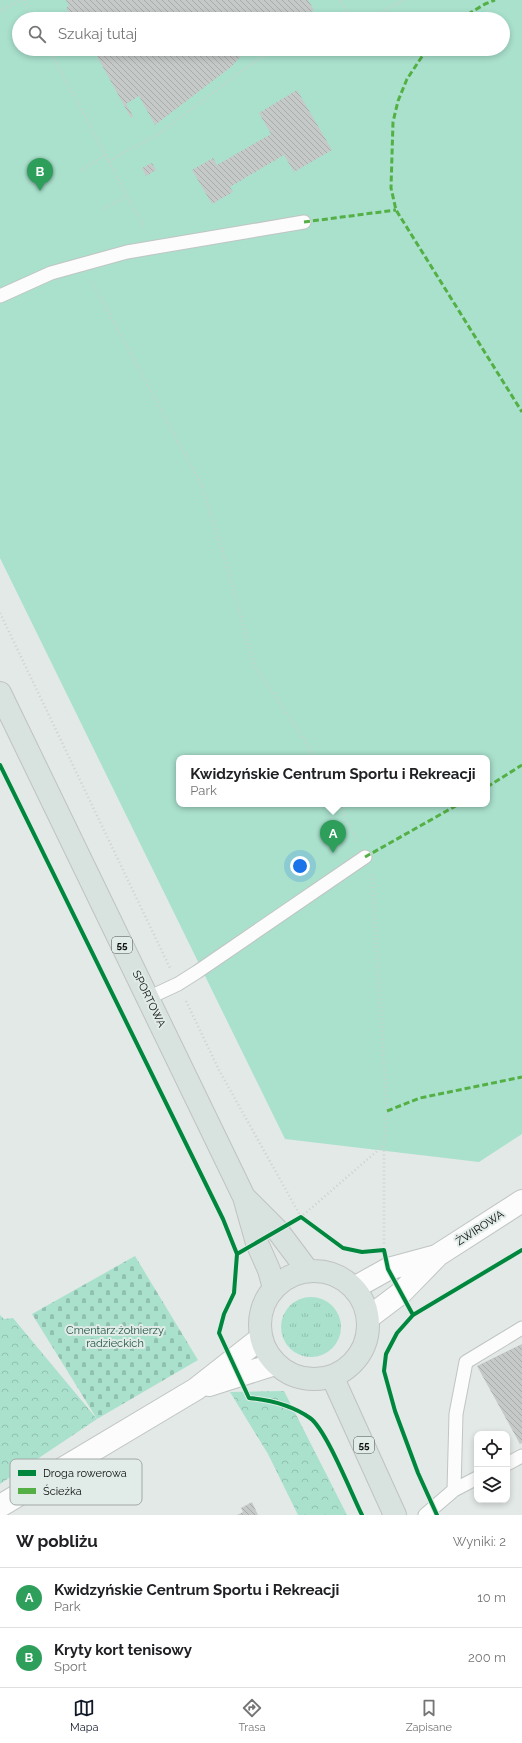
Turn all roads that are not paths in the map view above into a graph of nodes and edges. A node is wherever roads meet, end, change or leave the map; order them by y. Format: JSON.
{"nodes":[{"id":1,"x":304,"y":222,"type":"dead end"},
{"id":2,"x":0,"y":296,"type":"edge"},
{"id":3,"x":0,"y":693,"type":"edge"},
{"id":4,"x":365,"y":858,"type":"road end"},
{"id":5,"x":148,"y":998,"type":"junction"},
{"id":6,"x":244,"y":1197,"type":"junction"},
{"id":7,"x":522,"y":1202,"type":"edge"},
{"id":8,"x":438,"y":1255,"type":"junction"},
{"id":9,"x":308,"y":1271,"type":"junction"},
{"id":10,"x":274,"y":1288,"type":"junction"},
{"id":11,"x":354,"y":1288,"type":"junction"},
{"id":12,"x":368,"y":1318,"type":"junction"},
{"id":13,"x":522,"y":1328,"type":"edge"},
{"id":14,"x":261,"y":1338,"type":"junction"},
{"id":15,"x":275,"y":1364,"type":"junction"},
{"id":16,"x":332,"y":1376,"type":"junction"},
{"id":17,"x":196,"y":1389,"type":"junction"},
{"id":18,"x":522,"y":1456,"type":"edge"},
{"id":19,"x":79,"y":1459,"type":"edge"},
{"id":20,"x":510,"y":1462,"type":"edge"},
{"id":21,"x":474,"y":1480,"type":"edge"},
{"id":22,"x":454,"y":1490,"type":"junction"},
{"id":23,"x":10,"y":1500,"type":"edge"},
{"id":24,"x":0,"y":1506,"type":"edge"},
{"id":25,"x":395,"y":1515,"type":"edge"},
{"id":26,"x":425,"y":1515,"type":"edge"}],
"edges":[{"from":1,"to":2,"type":"lane"},
{"from":3,"to":5,"type":"main road","name":"SPORTOWA","number":"55"},
{"from":4,"to":5,"type":"lane"},
{"from":5,"to":6,"type":"main road","name":"SPORTOWA","number":"55"},
{"from":6,"to":9,"type":"main road","name":"SPORTOWA","number":"55"},
{"from":6,"to":10,"type":"main road","name":"SPORTOWA","number":"55"},
{"from":7,"to":8,"type":"street","name":"ŻWIROWA"},
{"from":8,"to":11,"type":"street","name":"ŻWIROWA"},
{"from":8,"to":12,"type":"street","name":"ŻWIROWA"},
{"from":9,"to":10,"type":"main road"},
{"from":9,"to":11,"type":"main road"},
{"from":10,"to":14,"type":"main road"},
{"from":11,"to":12,"type":"main road"},
{"from":12,"to":16,"type":"main road"},
{"from":13,"to":22,"type":"lane"},
{"from":14,"to":15,"type":"main road"},
{"from":14,"to":17,"type":"street"},
{"from":15,"to":16,"type":"main road"},
{"from":15,"to":17,"type":"street"},
{"from":16,"to":25,"type":"main road","number":"55"},
{"from":17,"to":19,"type":"street"},
{"from":18,"to":20,"type":"lane"},
{"from":21,"to":22,"type":"lane"},
{"from":22,"to":26,"type":"lane"},
{"from":23,"to":24,"type":"street"}]}
